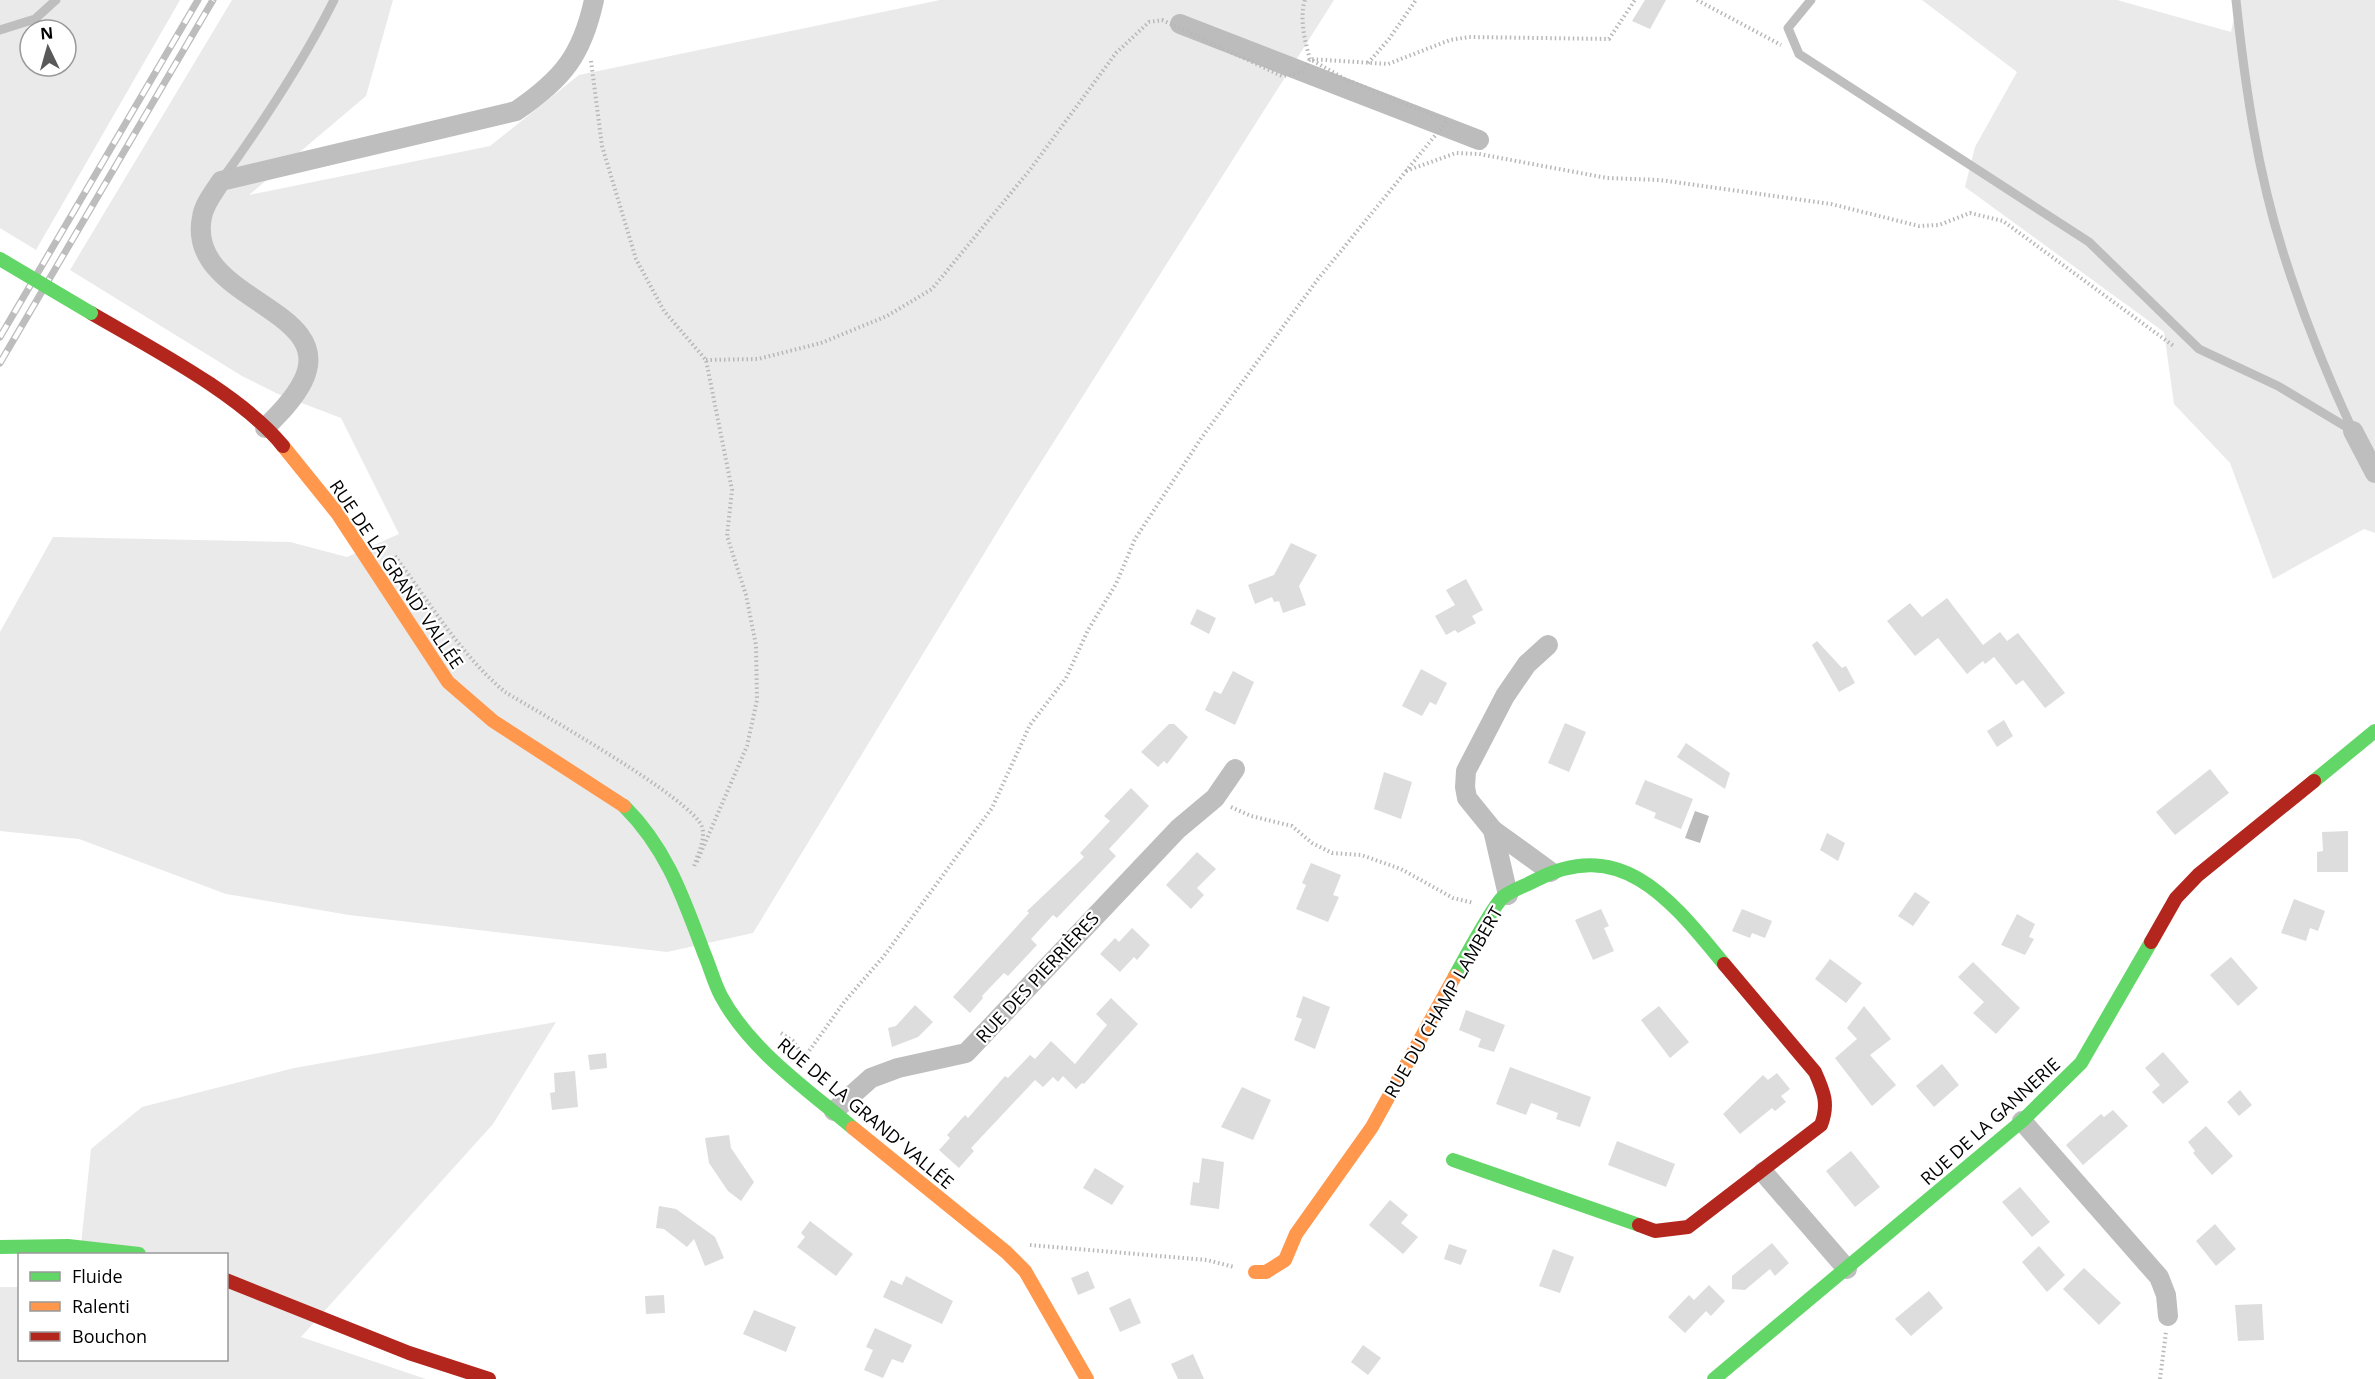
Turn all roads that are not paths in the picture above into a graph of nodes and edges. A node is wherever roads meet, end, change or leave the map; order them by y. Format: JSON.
{"nodes":[{"id":1,"x":56,"y":0,"type":"edge"},
{"id":2,"x":334,"y":0,"type":"edge"},
{"id":3,"x":594,"y":0,"type":"edge"},
{"id":4,"x":1811,"y":0,"type":"edge"},
{"id":5,"x":2236,"y":0,"type":"edge"},
{"id":6,"x":0,"y":30,"type":"edge"},
{"id":7,"x":221,"y":181,"type":"junction"},
{"id":8,"x":0,"y":259,"type":"edge"},
{"id":9,"x":265,"y":428,"type":"junction"},
{"id":10,"x":2353,"y":431,"type":"junction"},
{"id":11,"x":2375,"y":473,"type":"edge"},
{"id":12,"x":1548,"y":645,"type":"dead end"},
{"id":13,"x":2375,"y":731,"type":"edge"},
{"id":14,"x":1235,"y":769,"type":"dead end"},
{"id":15,"x":1493,"y":830,"type":"junction"},
{"id":16,"x":1551,"y":872,"type":"junction"},
{"id":17,"x":1505,"y":896,"type":"junction"},
{"id":18,"x":834,"y":1111,"type":"junction"},
{"id":19,"x":2022,"y":1121,"type":"junction"},
{"id":20,"x":1453,"y":1160,"type":"dead end"},
{"id":21,"x":1763,"y":1172,"type":"junction"},
{"id":22,"x":0,"y":1247,"type":"edge"},
{"id":23,"x":130,"y":1253,"type":"edge"},
{"id":24,"x":1846,"y":1269,"type":"junction"},
{"id":25,"x":1256,"y":1272,"type":"road end"},
{"id":26,"x":228,"y":1281,"type":"edge"},
{"id":27,"x":2168,"y":1316,"type":"road end"},
{"id":28,"x":1723,"y":1376,"type":"edge"},
{"id":29,"x":489,"y":1379,"type":"edge"},
{"id":30,"x":1087,"y":1379,"type":"edge"}],
"edges":[{"from":1,"to":6,"type":"lane"},
{"from":2,"to":7,"type":"lane"},
{"from":3,"to":7,"type":"street"},
{"from":4,"to":10,"type":"lane"},
{"from":5,"to":10,"type":"lane"},
{"from":7,"to":9,"type":"street"},
{"from":8,"to":9,"type":"street","name":"RUE DE LA GRAND’ VALLÉE","bridge":true},
{"from":9,"to":18,"type":"street","name":"RUE DE LA GRAND’ VALLÉE"},
{"from":10,"to":11,"type":"street"},
{"from":12,"to":15,"type":"street"},
{"from":13,"to":19,"type":"street","name":"RUE DE LA GANNERIE"},
{"from":14,"to":18,"type":"street","name":"RUE DES PIERRIÈRES"},
{"from":15,"to":16,"type":"street"},
{"from":15,"to":17,"type":"street"},
{"from":16,"to":17,"type":"street","name":"RUE DU CHAMP LAMBERT"},
{"from":16,"to":21,"type":"street","name":"RUE DU CHAMP LAMBERT"},
{"from":17,"to":25,"type":"street","name":"RUE DU CHAMP LAMBERT"},
{"from":18,"to":30,"type":"street","name":"RUE DE LA GRAND’ VALLÉE"},
{"from":19,"to":24,"type":"street","name":"RUE DE LA GANNERIE"},
{"from":19,"to":27,"type":"street"},
{"from":20,"to":21,"type":"street","name":"RUE DU CHAMP LAMBERT"},
{"from":21,"to":24,"type":"street"},
{"from":22,"to":23,"type":"street"},
{"from":24,"to":28,"type":"street","name":"RUE DE LA GANNERIE"},
{"from":26,"to":29,"type":"street"}]}
